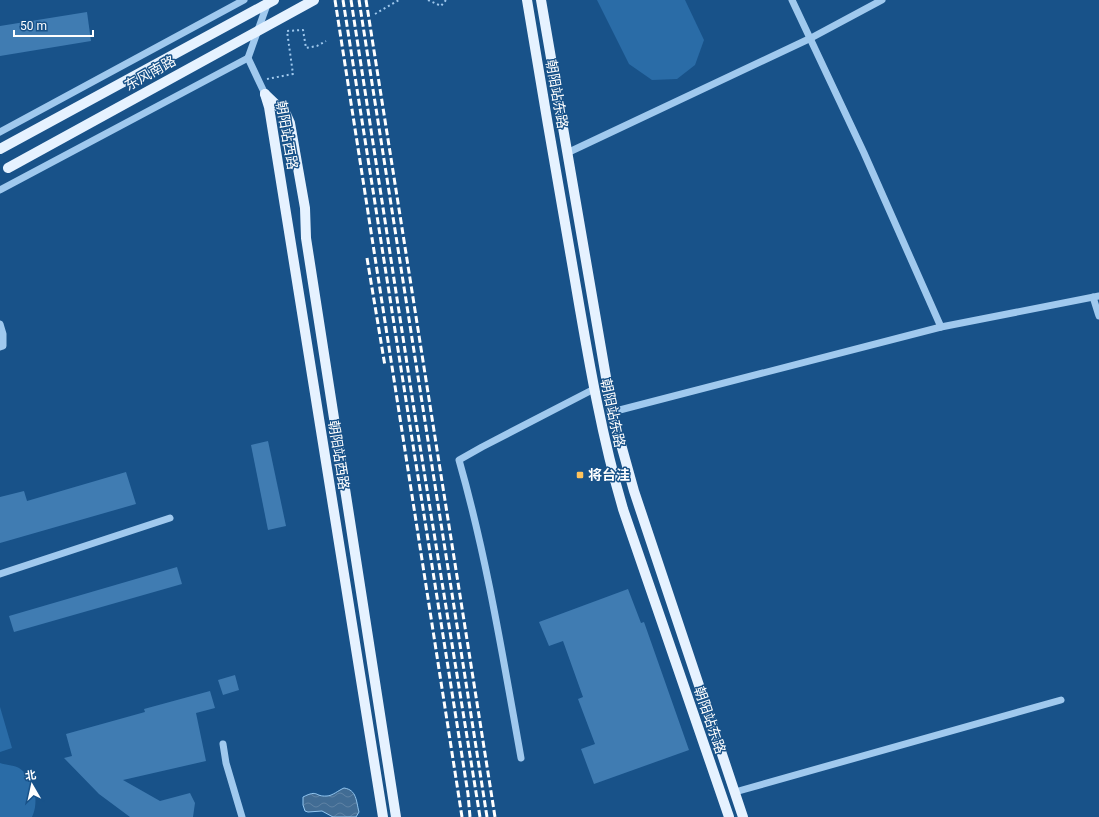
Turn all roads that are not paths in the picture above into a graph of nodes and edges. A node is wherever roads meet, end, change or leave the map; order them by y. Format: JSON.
{"nodes":[{"id":1,"x":244,"y":0,"type":"edge"},
{"id":2,"x":269,"y":0,"type":"edge"},
{"id":3,"x":274,"y":0,"type":"edge"},
{"id":4,"x":314,"y":0,"type":"edge"},
{"id":5,"x":527,"y":0,"type":"edge"},
{"id":6,"x":541,"y":0,"type":"edge"},
{"id":7,"x":792,"y":0,"type":"edge"},
{"id":8,"x":882,"y":0,"type":"edge"},
{"id":9,"x":810,"y":38,"type":"junction"},
{"id":10,"x":248,"y":58,"type":"junction"},
{"id":11,"x":265,"y":94,"type":"junction"},
{"id":12,"x":0,"y":132,"type":"edge"},
{"id":13,"x":0,"y":149,"type":"edge"},
{"id":14,"x":567,"y":153,"type":"junction"},
{"id":15,"x":4,"y":170,"type":"edge"},
{"id":16,"x":0,"y":190,"type":"edge"},
{"id":17,"x":1096,"y":296,"type":"edge"},
{"id":18,"x":1099,"y":316,"type":"edge"},
{"id":19,"x":0,"y":324,"type":"edge"},
{"id":20,"x":941,"y":327,"type":"junction"},
{"id":21,"x":0,"y":346,"type":"edge"},
{"id":22,"x":594,"y":389,"type":"junction"},
{"id":23,"x":612,"y":412,"type":"junction"},
{"id":24,"x":170,"y":518,"type":"dead end"},
{"id":25,"x":0,"y":574,"type":"edge"},
{"id":26,"x":1061,"y":700,"type":"dead end"},
{"id":27,"x":223,"y":744,"type":"dead end"},
{"id":28,"x":521,"y":758,"type":"dead end"},
{"id":29,"x":735,"y":792,"type":"junction"},
{"id":30,"x":242,"y":817,"type":"edge"},
{"id":31,"x":383,"y":817,"type":"edge"},
{"id":32,"x":396,"y":817,"type":"edge"},
{"id":33,"x":729,"y":817,"type":"edge"},
{"id":34,"x":743,"y":817,"type":"edge"}],
"edges":[{"from":1,"to":12,"type":"street"},
{"from":2,"to":10,"type":"street"},
{"from":3,"to":13,"type":"main road","name":"东风南路","bridge":true},
{"from":4,"to":15,"type":"main road","name":"东风南路","bridge":true},
{"from":5,"to":22,"type":"main road","name":"朝阳站东路"},
{"from":6,"to":14,"type":"main road","name":"朝阳站东路"},
{"from":7,"to":9,"type":"street"},
{"from":8,"to":9,"type":"street"},
{"from":9,"to":14,"type":"street"},
{"from":9,"to":20,"type":"street"},
{"from":10,"to":11,"type":"street"},
{"from":10,"to":16,"type":"street"},
{"from":11,"to":31,"type":"main road","name":"朝阳站西路"},
{"from":11,"to":32,"type":"main road","name":"朝阳站西路"},
{"from":14,"to":23,"type":"main road","name":"朝阳站东路"},
{"from":17,"to":18,"type":"street"},
{"from":17,"to":20,"type":"street"},
{"from":19,"to":21,"type":"street"},
{"from":20,"to":23,"type":"street"},
{"from":22,"to":28,"type":"street"},
{"from":22,"to":33,"type":"main road","name":"朝阳站东路"},
{"from":23,"to":29,"type":"main road","name":"朝阳站东路"},
{"from":24,"to":25,"type":"street"},
{"from":26,"to":29,"type":"street"},
{"from":27,"to":30,"type":"street"},
{"from":29,"to":34,"type":"main road","name":"朝阳站东路"}]}
